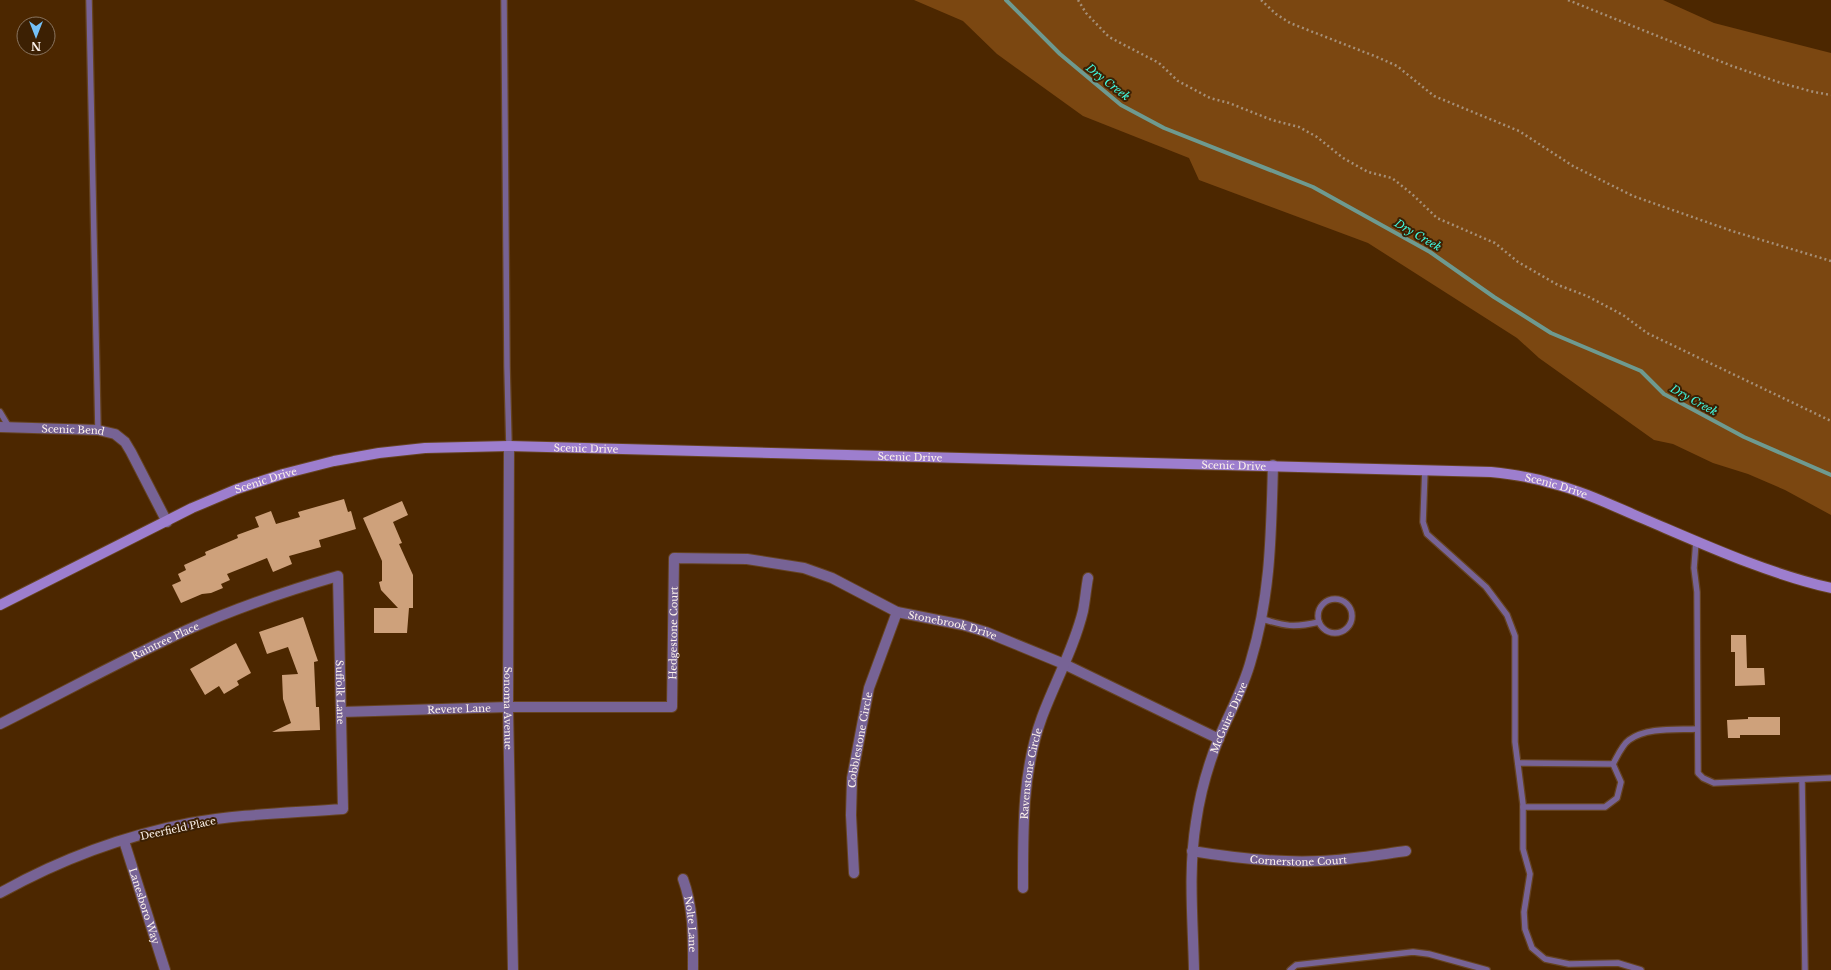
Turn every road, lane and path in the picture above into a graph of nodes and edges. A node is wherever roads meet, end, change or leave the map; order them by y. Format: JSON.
{"nodes":[{"id":1,"x":89,"y":0,"type":"edge"},
{"id":2,"x":504,"y":0,"type":"edge"},
{"id":3,"x":1078,"y":0,"type":"edge"},
{"id":4,"x":1261,"y":0,"type":"edge"},
{"id":5,"x":1568,"y":0,"type":"edge"},
{"id":6,"x":1831,"y":95,"type":"edge"},
{"id":7,"x":1831,"y":262,"type":"edge"},
{"id":8,"x":0,"y":412,"type":"edge"},
{"id":9,"x":1831,"y":421,"type":"edge"},
{"id":10,"x":5,"y":427,"type":"edge"},
{"id":11,"x":98,"y":430,"type":"junction"},
{"id":12,"x":509,"y":446,"type":"junction"},
{"id":13,"x":1274,"y":465,"type":"junction"},
{"id":14,"x":1425,"y":469,"type":"junction"},
{"id":15,"x":167,"y":522,"type":"junction"},
{"id":16,"x":1696,"y":541,"type":"junction"},
{"id":17,"x":674,"y":558,"type":"joint"},
{"id":18,"x":338,"y":576,"type":"joint"},
{"id":19,"x":1088,"y":578,"type":"dead end"},
{"id":20,"x":1831,"y":588,"type":"edge"},
{"id":21,"x":0,"y":605,"type":"edge"},
{"id":22,"x":897,"y":612,"type":"junction"},
{"id":23,"x":1262,"y":619,"type":"junction"},
{"id":24,"x":1319,"y":622,"type":"junction"},
{"id":25,"x":1064,"y":664,"type":"junction"},
{"id":26,"x":508,"y":707,"type":"junction"},
{"id":27,"x":672,"y":707,"type":"joint"},
{"id":28,"x":341,"y":712,"type":"junction"},
{"id":29,"x":0,"y":724,"type":"edge"},
{"id":30,"x":1697,"y":729,"type":"junction"},
{"id":31,"x":1219,"y":739,"type":"junction"},
{"id":32,"x":1518,"y":763,"type":"junction"},
{"id":33,"x":1613,"y":764,"type":"junction"},
{"id":34,"x":1831,"y":778,"type":"edge"},
{"id":35,"x":1802,"y":780,"type":"junction"},
{"id":36,"x":1523,"y":808,"type":"junction"},
{"id":37,"x":343,"y":809,"type":"joint"},
{"id":38,"x":124,"y":841,"type":"junction"},
{"id":39,"x":1192,"y":851,"type":"junction"},
{"id":40,"x":1406,"y":851,"type":"dead end"},
{"id":41,"x":854,"y":873,"type":"dead end"},
{"id":42,"x":683,"y":879,"type":"dead end"},
{"id":43,"x":1022,"y":888,"type":"dead end"},
{"id":44,"x":0,"y":893,"type":"edge"},
{"id":45,"x":165,"y":970,"type":"edge"},
{"id":46,"x":513,"y":970,"type":"edge"},
{"id":47,"x":693,"y":970,"type":"edge"},
{"id":48,"x":1194,"y":970,"type":"edge"},
{"id":49,"x":1290,"y":970,"type":"edge"},
{"id":50,"x":1488,"y":970,"type":"edge"},
{"id":51,"x":1641,"y":970,"type":"edge"},
{"id":52,"x":1806,"y":970,"type":"edge"}],
"edges":[{"from":1,"to":11,"type":"lane"},
{"from":2,"to":12,"type":"lane"},
{"from":3,"to":9,"type":"path"},
{"from":4,"to":7,"type":"path"},
{"from":5,"to":6,"type":"path"},
{"from":8,"to":10,"type":"lane"},
{"from":10,"to":11,"type":"street","name":"Scenic Bend"},
{"from":11,"to":15,"type":"street","name":"Scenic Bend"},
{"from":12,"to":13,"type":"main road","name":"Scenic Drive"},
{"from":12,"to":15,"type":"main road","name":"Scenic Drive"},
{"from":12,"to":26,"type":"street","name":"Sonoma Avenue"},
{"from":13,"to":14,"type":"main road","name":"Scenic Drive"},
{"from":13,"to":23,"type":"street","name":"McGuire Drive"},
{"from":14,"to":16,"type":"main road","name":"Scenic Drive"},
{"from":14,"to":32,"type":"lane"},
{"from":15,"to":21,"type":"main road","name":"Scenic Drive"},
{"from":16,"to":20,"type":"main road","name":"Scenic Drive"},
{"from":16,"to":30,"type":"lane"},
{"from":17,"to":22,"type":"street","name":"Stonebrook Drive"},
{"from":17,"to":27,"type":"street","name":"Hedgestone Court"},
{"from":18,"to":28,"type":"street","name":"Suffolk Lane"},
{"from":18,"to":29,"type":"street","name":"Raintree Place"},
{"from":19,"to":25,"type":"street","name":"Ravenstone Circle"},
{"from":22,"to":25,"type":"street","name":"Stonebrook Drive"},
{"from":22,"to":41,"type":"street","name":"Cobblestone Circle"},
{"from":23,"to":24,"type":"lane"},
{"from":23,"to":31,"type":"street","name":"McGuire Drive"},
{"from":24,"to":24,"type":"lane"},
{"from":25,"to":31,"type":"street","name":"Stonebrook Drive"},
{"from":25,"to":43,"type":"street","name":"Ravenstone Circle"},
{"from":26,"to":27,"type":"street","name":"Revere Lane"},
{"from":26,"to":28,"type":"street","name":"Revere Lane"},
{"from":26,"to":46,"type":"street","name":"Sonoma Avenue"},
{"from":28,"to":37,"type":"street","name":"Suffolk Lane"},
{"from":30,"to":33,"type":"lane"},
{"from":30,"to":35,"type":"lane"},
{"from":31,"to":39,"type":"street","name":"McGuire Drive"},
{"from":32,"to":33,"type":"lane"},
{"from":32,"to":36,"type":"lane"},
{"from":33,"to":36,"type":"lane"},
{"from":34,"to":35,"type":"lane"},
{"from":35,"to":52,"type":"lane"},
{"from":36,"to":51,"type":"lane"},
{"from":37,"to":38,"type":"street","name":"Deerfield Place"},
{"from":38,"to":44,"type":"street","name":"Deerfield Place"},
{"from":38,"to":45,"type":"street","name":"Lanesboro Way"},
{"from":39,"to":40,"type":"street","name":"Cornerstone Court"},
{"from":39,"to":48,"type":"street","name":"McGuire Drive"},
{"from":42,"to":47,"type":"street","name":"Nolte Lane"},
{"from":49,"to":50,"type":"lane"}]}
